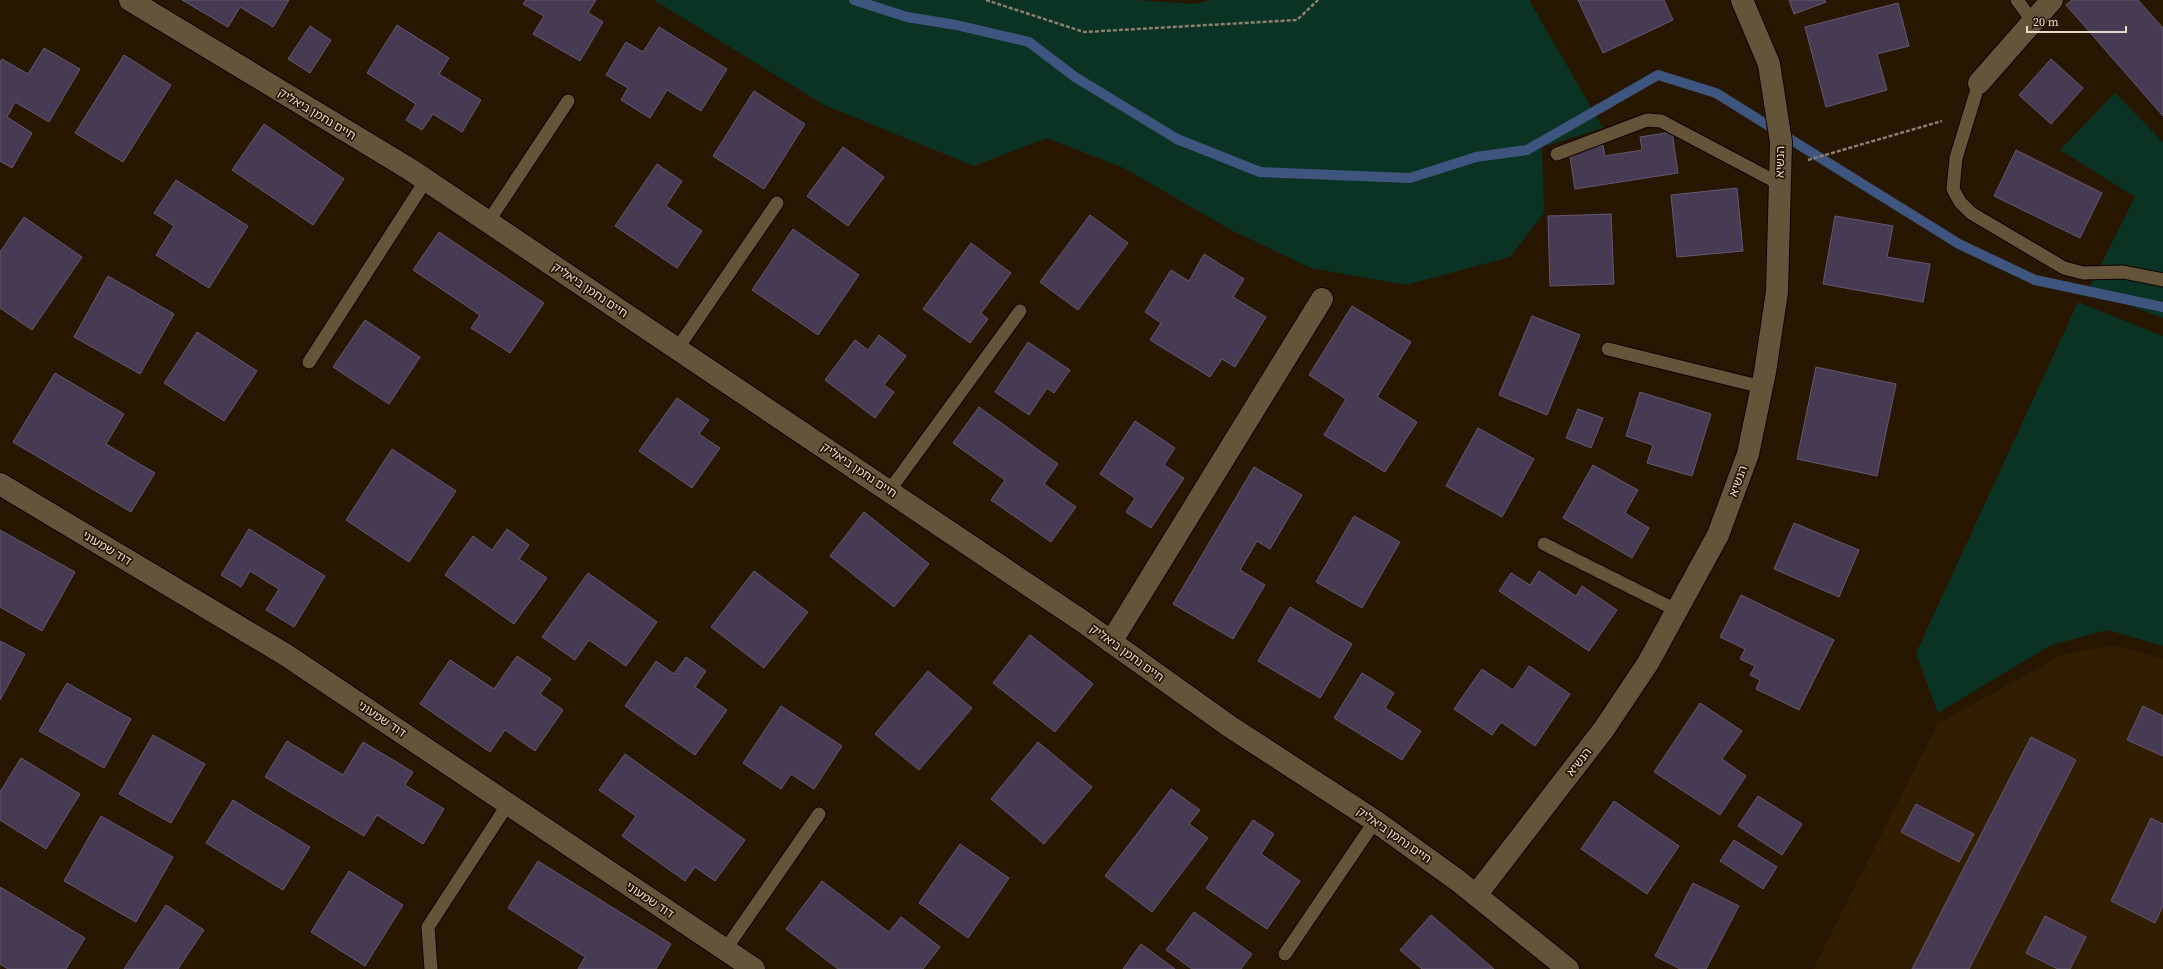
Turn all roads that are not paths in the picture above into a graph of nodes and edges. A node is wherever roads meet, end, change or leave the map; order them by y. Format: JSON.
{"nodes":[{"id":1,"x":130,"y":0,"type":"edge"},
{"id":2,"x":1742,"y":0,"type":"edge"},
{"id":3,"x":2017,"y":0,"type":"edge"},
{"id":4,"x":2052,"y":0,"type":"edge"},
{"id":5,"x":2033,"y":22,"type":"junction"},
{"id":6,"x":1979,"y":83,"type":"joint"},
{"id":7,"x":568,"y":101,"type":"dead end"},
{"id":8,"x":1557,"y":154,"type":"dead end"},
{"id":9,"x":1780,"y":176,"type":"junction"},
{"id":10,"x":426,"y":180,"type":"junction"},
{"id":11,"x":777,"y":203,"type":"dead end"},
{"id":12,"x":488,"y":222,"type":"junction"},
{"id":13,"x":2163,"y":280,"type":"edge"},
{"id":14,"x":1322,"y":299,"type":"dead end"},
{"id":15,"x":1020,"y":311,"type":"dead end"},
{"id":16,"x":677,"y":349,"type":"junction"},
{"id":17,"x":1608,"y":350,"type":"dead end"},
{"id":18,"x":309,"y":362,"type":"dead end"},
{"id":19,"x":1762,"y":387,"type":"junction"},
{"id":20,"x":0,"y":484,"type":"edge"},
{"id":21,"x":889,"y":491,"type":"junction"},
{"id":22,"x":1544,"y":544,"type":"dead end"},
{"id":23,"x":1678,"y":611,"type":"junction"},
{"id":24,"x":1111,"y":642,"type":"junction"},
{"id":25,"x":508,"y":804,"type":"junction"},
{"id":26,"x":819,"y":814,"type":"dead end"},
{"id":27,"x":1375,"y":821,"type":"junction"},
{"id":28,"x":1476,"y":895,"type":"junction"},
{"id":29,"x":725,"y":950,"type":"junction"},
{"id":30,"x":1285,"y":954,"type":"dead end"},
{"id":31,"x":431,"y":969,"type":"edge"},
{"id":32,"x":754,"y":969,"type":"edge"},
{"id":33,"x":1568,"y":969,"type":"edge"}],
"edges":[{"from":1,"to":10,"type":"street","name":"חיים נחמן ביאליק"},
{"from":2,"to":9,"type":"street","name":"הנשיא"},
{"from":3,"to":5,"type":"lane"},
{"from":4,"to":5,"type":"street"},
{"from":5,"to":6,"type":"street"},
{"from":6,"to":13,"type":"lane"},
{"from":7,"to":12,"type":"lane"},
{"from":8,"to":9,"type":"lane"},
{"from":9,"to":19,"type":"street","name":"הנשיא"},
{"from":10,"to":12,"type":"street","name":"חיים נחמן ביאליק"},
{"from":10,"to":18,"type":"lane"},
{"from":11,"to":16,"type":"lane"},
{"from":12,"to":16,"type":"street","name":"חיים נחמן ביאליק"},
{"from":14,"to":24,"type":"street"},
{"from":15,"to":21,"type":"lane"},
{"from":16,"to":21,"type":"street","name":"חיים נחמן ביאליק"},
{"from":17,"to":19,"type":"lane"},
{"from":19,"to":23,"type":"street","name":"הנשיא"},
{"from":20,"to":25,"type":"street","name":"דוד שמעוני"},
{"from":21,"to":24,"type":"street","name":"חיים נחמן ביאליק"},
{"from":22,"to":23,"type":"lane"},
{"from":23,"to":28,"type":"street","name":"הנשיא"},
{"from":24,"to":27,"type":"street","name":"חיים נחמן ביאליק"},
{"from":25,"to":29,"type":"street","name":"דוד שמעוני"},
{"from":25,"to":31,"type":"lane"},
{"from":26,"to":29,"type":"lane"},
{"from":27,"to":28,"type":"street","name":"חיים נחמן ביאליק"},
{"from":27,"to":30,"type":"lane"},
{"from":28,"to":33,"type":"street","name":"חיים נחמן ביאליק"},
{"from":29,"to":32,"type":"street","name":"דוד שמעוני"}]}
